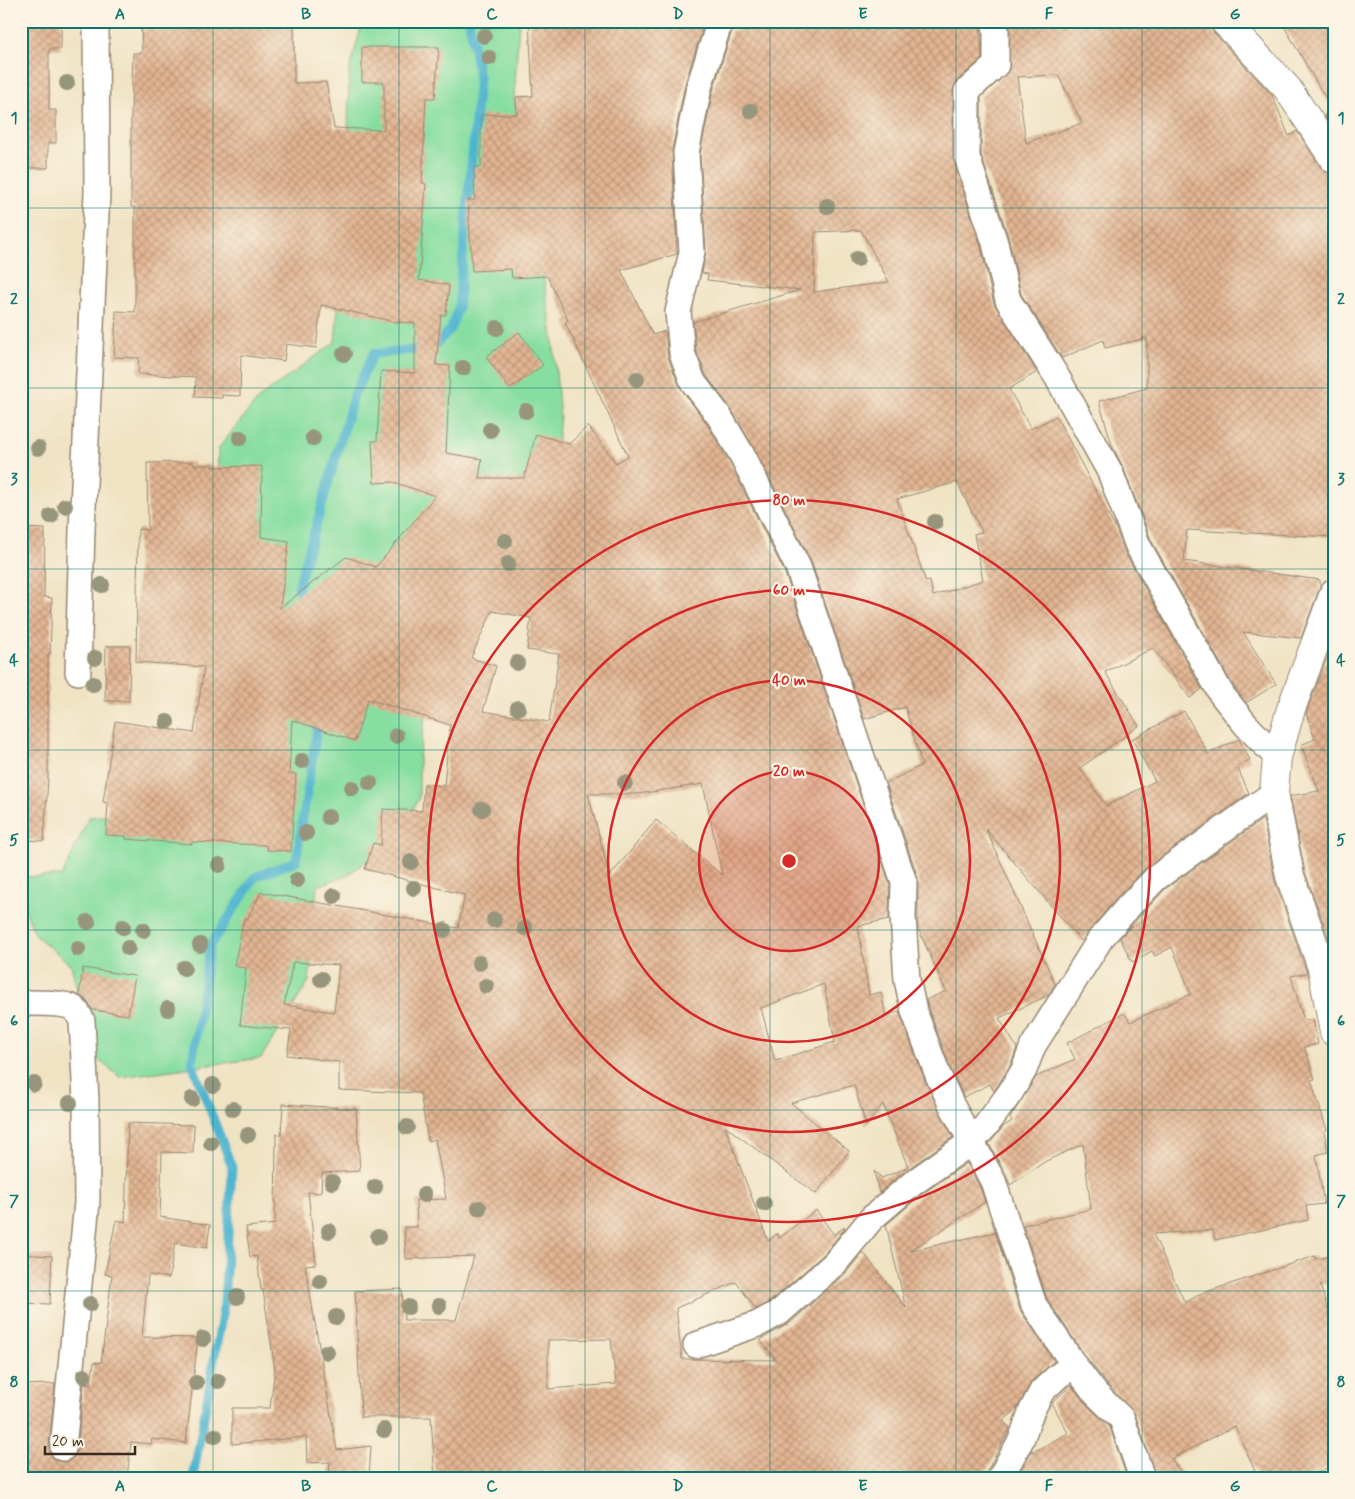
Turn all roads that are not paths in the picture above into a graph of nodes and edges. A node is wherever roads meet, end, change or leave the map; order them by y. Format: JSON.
{"nodes":[{"id":1,"x":96,"y":21,"type":"edge"},
{"id":2,"x":720,"y":21,"type":"edge"},
{"id":3,"x":994,"y":21,"type":"edge"},
{"id":4,"x":1224,"y":21,"type":"edge"},
{"id":5,"x":1334,"y":159,"type":"edge"},
{"id":6,"x":1334,"y":593,"type":"edge"},
{"id":7,"x":78,"y":672,"type":"dead end"},
{"id":8,"x":1277,"y":757,"type":"junction"},
{"id":9,"x":1274,"y":793,"type":"junction"},
{"id":10,"x":21,"y":1003,"type":"edge"},
{"id":11,"x":1334,"y":1032,"type":"edge"},
{"id":12,"x":970,"y":1142,"type":"junction"},
{"id":13,"x":696,"y":1345,"type":"dead end"},
{"id":14,"x":1074,"y":1365,"type":"junction"},
{"id":15,"x":63,"y":1448,"type":"dead end"},
{"id":16,"x":1000,"y":1478,"type":"edge"},
{"id":17,"x":1142,"y":1478,"type":"edge"}],
"edges":[{"from":1,"to":7,"type":"street"},
{"from":2,"to":12,"type":"street"},
{"from":3,"to":8,"type":"street"},
{"from":4,"to":5,"type":"street"},
{"from":6,"to":8,"type":"street"},
{"from":8,"to":9,"type":"street"},
{"from":9,"to":11,"type":"street"},
{"from":9,"to":12,"type":"street"},
{"from":10,"to":15,"type":"street"},
{"from":12,"to":13,"type":"street"},
{"from":12,"to":14,"type":"street"},
{"from":14,"to":16,"type":"street"},
{"from":14,"to":17,"type":"street"}]}
